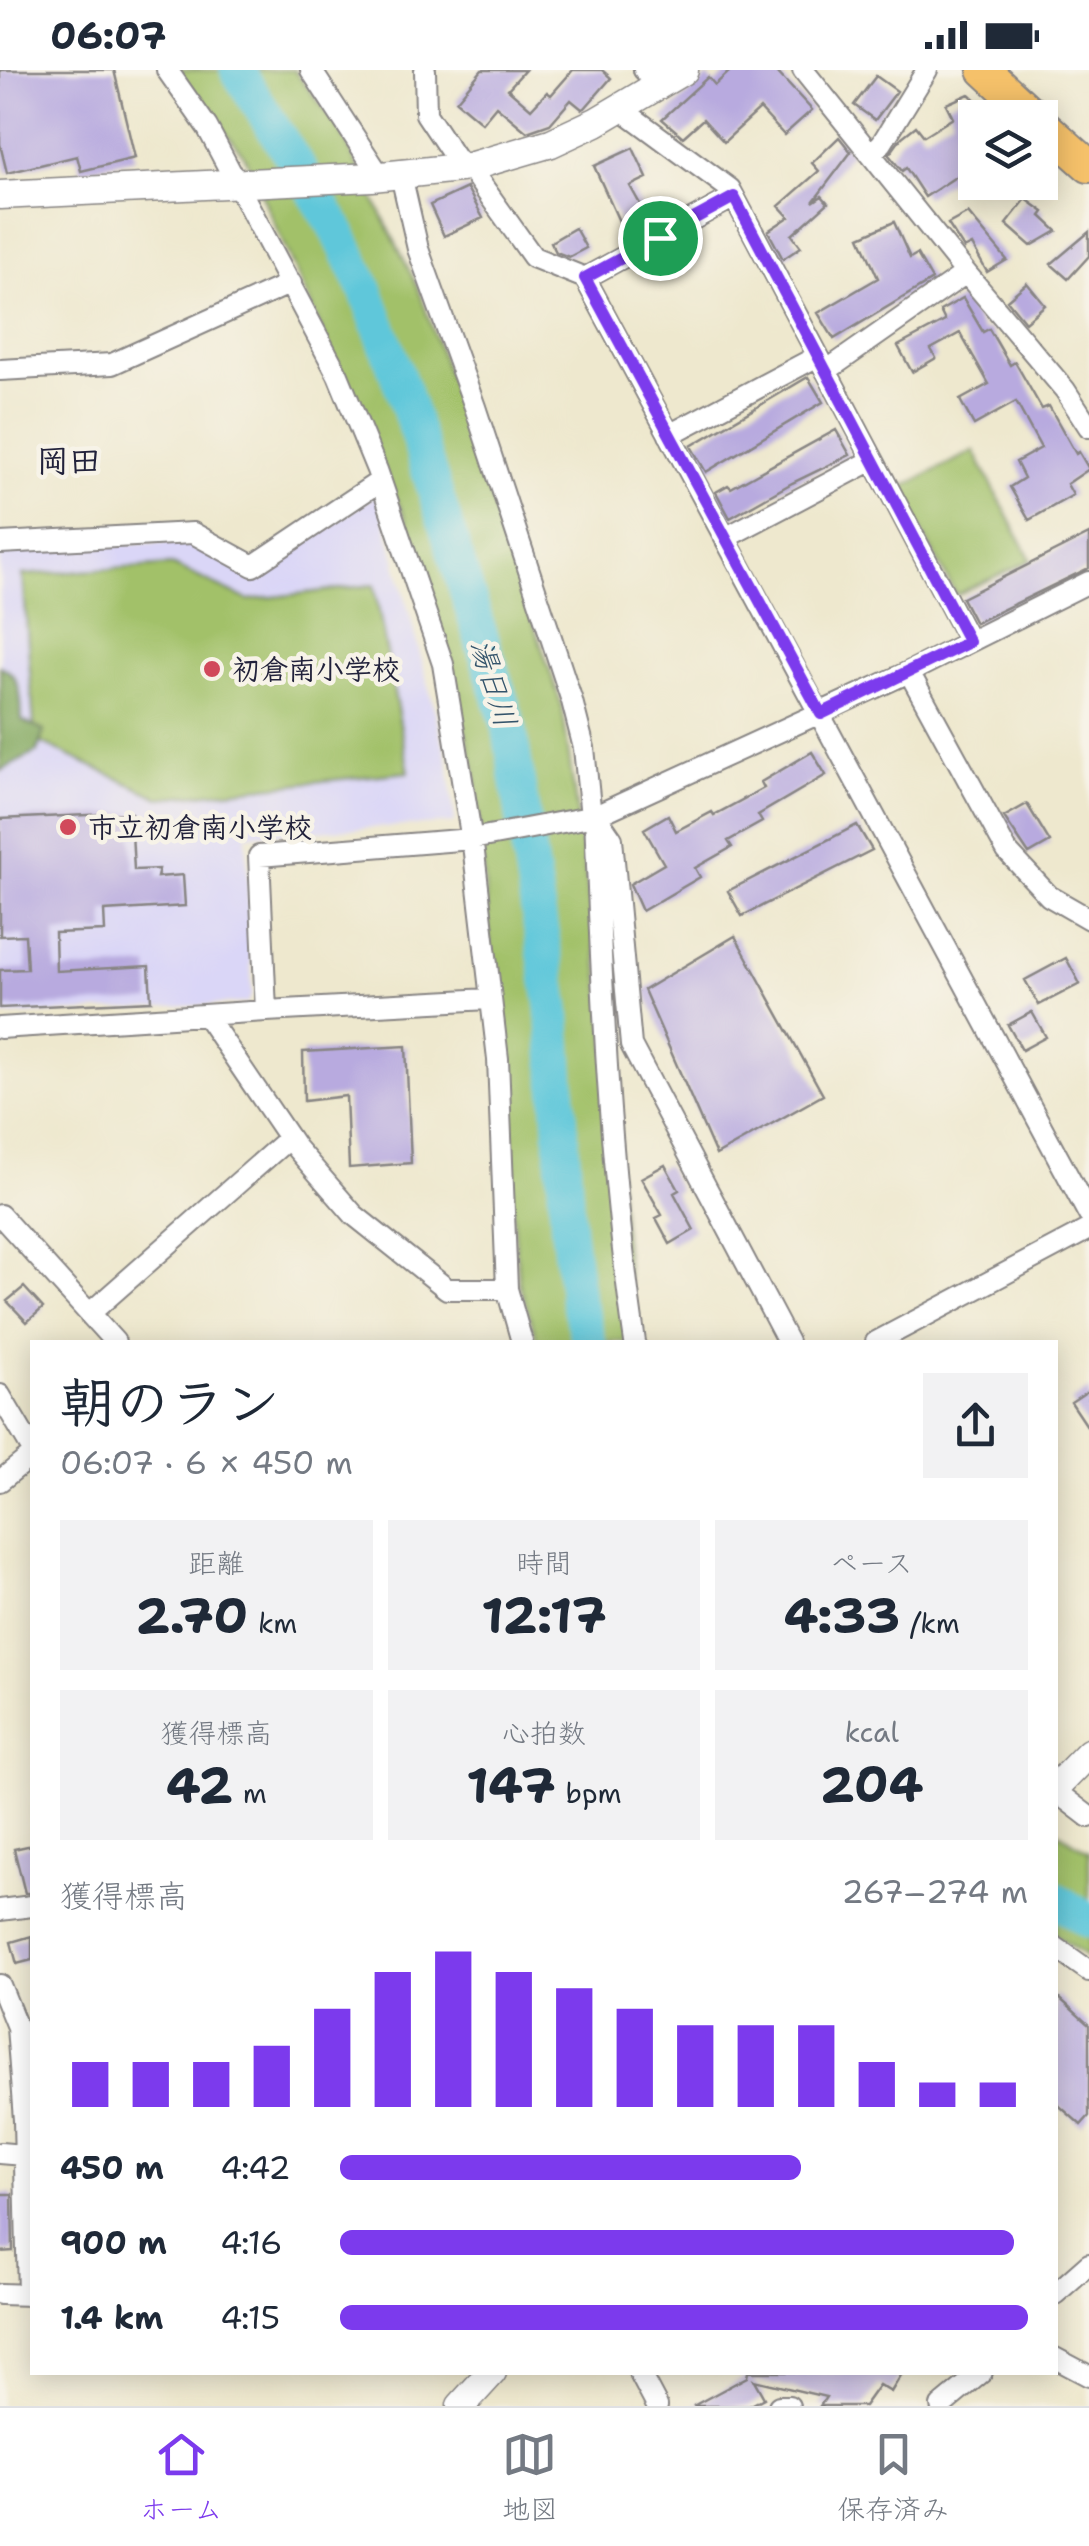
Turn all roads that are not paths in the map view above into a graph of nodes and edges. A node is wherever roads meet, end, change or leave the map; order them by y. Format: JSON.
{"nodes":[{"id":1,"x":168,"y":70,"type":"edge"},
{"id":2,"x":311,"y":70,"type":"edge"},
{"id":3,"x":426,"y":70,"type":"edge"},
{"id":4,"x":803,"y":70,"type":"edge"},
{"id":5,"x":926,"y":70,"type":"edge"},
{"id":6,"x":984,"y":70,"type":"edge"},
{"id":7,"x":662,"y":75,"type":"edge"},
{"id":8,"x":1016,"y":100,"type":"edge"},
{"id":9,"x":620,"y":108,"type":"junction"},
{"id":10,"x":1058,"y":138,"type":"edge"},
{"id":11,"x":872,"y":153,"type":"junction"},
{"id":12,"x":1089,"y":166,"type":"edge"},
{"id":13,"x":466,"y":167,"type":"junction"},
{"id":14,"x":384,"y":176,"type":"junction"},
{"id":15,"x":242,"y":182,"type":"junction"},
{"id":16,"x":0,"y":195,"type":"edge"},
{"id":17,"x":734,"y":197,"type":"junction"},
{"id":18,"x":966,"y":273,"type":"junction"},
{"id":19,"x":585,"y":278,"type":"junction"},
{"id":20,"x":291,"y":283,"type":"junction"},
{"id":21,"x":822,"y":364,"type":"junction"},
{"id":22,"x":0,"y":370,"type":"edge"},
{"id":23,"x":1089,"y":427,"type":"edge"},
{"id":24,"x":669,"y":435,"type":"junction"},
{"id":25,"x":873,"y":460,"type":"junction"},
{"id":26,"x":380,"y":481,"type":"junction"},
{"id":27,"x":725,"y":538,"type":"junction"},
{"id":28,"x":0,"y":542,"type":"edge"},
{"id":29,"x":1089,"y":582,"type":"edge"},
{"id":30,"x":969,"y":642,"type":"junction"},
{"id":31,"x":910,"y":672,"type":"junction"},
{"id":32,"x":821,"y":714,"type":"junction"},
{"id":33,"x":589,"y":817,"type":"junction"},
{"id":34,"x":477,"y":837,"type":"junction"},
{"id":35,"x":1089,"y":920,"type":"edge"},
{"id":36,"x":489,"y":999,"type":"junction"},
{"id":37,"x":266,"y":1011,"type":"junction"},
{"id":38,"x":208,"y":1016,"type":"junction"},
{"id":39,"x":0,"y":1028,"type":"edge"},
{"id":40,"x":289,"y":1138,"type":"junction"},
{"id":41,"x":1089,"y":1215,"type":"edge"},
{"id":42,"x":0,"y":1216,"type":"edge"},
{"id":43,"x":1089,"y":1229,"type":"edge"},
{"id":44,"x":508,"y":1288,"type":"junction"},
{"id":45,"x":89,"y":1314,"type":"junction"},
{"id":46,"x":113,"y":1340,"type":"edge"},
{"id":47,"x":521,"y":1340,"type":"edge"},
{"id":48,"x":635,"y":1340,"type":"edge"},
{"id":49,"x":787,"y":1340,"type":"edge"},
{"id":50,"x":880,"y":1340,"type":"edge"},
{"id":51,"x":0,"y":1395,"type":"edge"},
{"id":52,"x":30,"y":1448,"type":"edge"},
{"id":53,"x":30,"y":1454,"type":"edge"},
{"id":54,"x":0,"y":1481,"type":"edge"},
{"id":55,"x":1089,"y":1753,"type":"edge"},
{"id":56,"x":1058,"y":1787,"type":"edge"},
{"id":57,"x":1058,"y":1792,"type":"edge"},
{"id":58,"x":1089,"y":1817,"type":"edge"},
{"id":59,"x":30,"y":1906,"type":"edge"},
{"id":60,"x":0,"y":1910,"type":"edge"},
{"id":61,"x":1058,"y":1949,"type":"edge"},
{"id":62,"x":1089,"y":1970,"type":"edge"},
{"id":63,"x":0,"y":1985,"type":"edge"},
{"id":64,"x":0,"y":2153,"type":"edge"},
{"id":65,"x":27,"y":2158,"type":"edge"},
{"id":66,"x":1089,"y":2264,"type":"edge"},
{"id":67,"x":1058,"y":2291,"type":"edge"},
{"id":68,"x":0,"y":2294,"type":"edge"},
{"id":69,"x":30,"y":2295,"type":"edge"},
{"id":70,"x":1058,"y":2360,"type":"edge"},
{"id":71,"x":489,"y":2375,"type":"edge"},
{"id":72,"x":640,"y":2375,"type":"edge"},
{"id":73,"x":978,"y":2375,"type":"edge"},
{"id":74,"x":1089,"y":2376,"type":"edge"},
{"id":75,"x":461,"y":2406,"type":"edge"},
{"id":76,"x":656,"y":2406,"type":"edge"},
{"id":77,"x":780,"y":2406,"type":"edge"},
{"id":78,"x":789,"y":2406,"type":"edge"},
{"id":79,"x":940,"y":2406,"type":"edge"}],
"edges":[{"from":1,"to":15,"type":"street"},
{"from":2,"to":14,"type":"street"},
{"from":3,"to":13,"type":"street"},
{"from":4,"to":11,"type":"street"},
{"from":5,"to":11,"type":"street"},
{"from":6,"to":8,"type":"main road"},
{"from":7,"to":9,"type":"street"},
{"from":9,"to":13,"type":"street"},
{"from":9,"to":17,"type":"street"},
{"from":10,"to":12,"type":"main road"},
{"from":11,"to":18,"type":"street"},
{"from":13,"to":14,"type":"street"},
{"from":13,"to":19,"type":"street"},
{"from":14,"to":15,"type":"street"},
{"from":14,"to":33,"type":"street"},
{"from":15,"to":16,"type":"street"},
{"from":15,"to":20,"type":"street"},
{"from":17,"to":19,"type":"street"},
{"from":17,"to":21,"type":"street"},
{"from":18,"to":21,"type":"street"},
{"from":18,"to":23,"type":"street"},
{"from":19,"to":24,"type":"street"},
{"from":20,"to":22,"type":"street"},
{"from":20,"to":26,"type":"street"},
{"from":21,"to":24,"type":"street"},
{"from":21,"to":25,"type":"street"},
{"from":24,"to":27,"type":"street"},
{"from":25,"to":27,"type":"street"},
{"from":25,"to":30,"type":"street"},
{"from":26,"to":28,"type":"street"},
{"from":26,"to":34,"type":"street"},
{"from":27,"to":32,"type":"street"},
{"from":29,"to":30,"type":"street"},
{"from":30,"to":31,"type":"street"},
{"from":31,"to":32,"type":"street"},
{"from":31,"to":35,"type":"street"},
{"from":32,"to":33,"type":"street"},
{"from":32,"to":41,"type":"street"},
{"from":33,"to":34,"type":"street"},
{"from":33,"to":48,"type":"street"},
{"from":33,"to":49,"type":"street"},
{"from":34,"to":36,"type":"street"},
{"from":34,"to":37,"type":"street"},
{"from":36,"to":37,"type":"street"},
{"from":36,"to":44,"type":"street"},
{"from":37,"to":38,"type":"street"},
{"from":38,"to":39,"type":"street"},
{"from":38,"to":40,"type":"street"},
{"from":40,"to":44,"type":"street"},
{"from":40,"to":45,"type":"street"},
{"from":42,"to":45,"type":"street"},
{"from":43,"to":50,"type":"street"},
{"from":44,"to":47,"type":"street"},
{"from":45,"to":46,"type":"street"},
{"from":51,"to":52,"type":"street"},
{"from":53,"to":54,"type":"street"},
{"from":55,"to":56,"type":"street"},
{"from":57,"to":58,"type":"street"},
{"from":59,"to":60,"type":"street"},
{"from":61,"to":62,"type":"street"},
{"from":63,"to":65,"type":"street"},
{"from":64,"to":65,"type":"street"},
{"from":65,"to":69,"type":"street"},
{"from":66,"to":67,"type":"street"},
{"from":68,"to":69,"type":"street"},
{"from":70,"to":74,"type":"street"},
{"from":71,"to":75,"type":"street"},
{"from":72,"to":76,"type":"street"},
{"from":73,"to":79,"type":"street"},
{"from":77,"to":78,"type":"street"}]}
